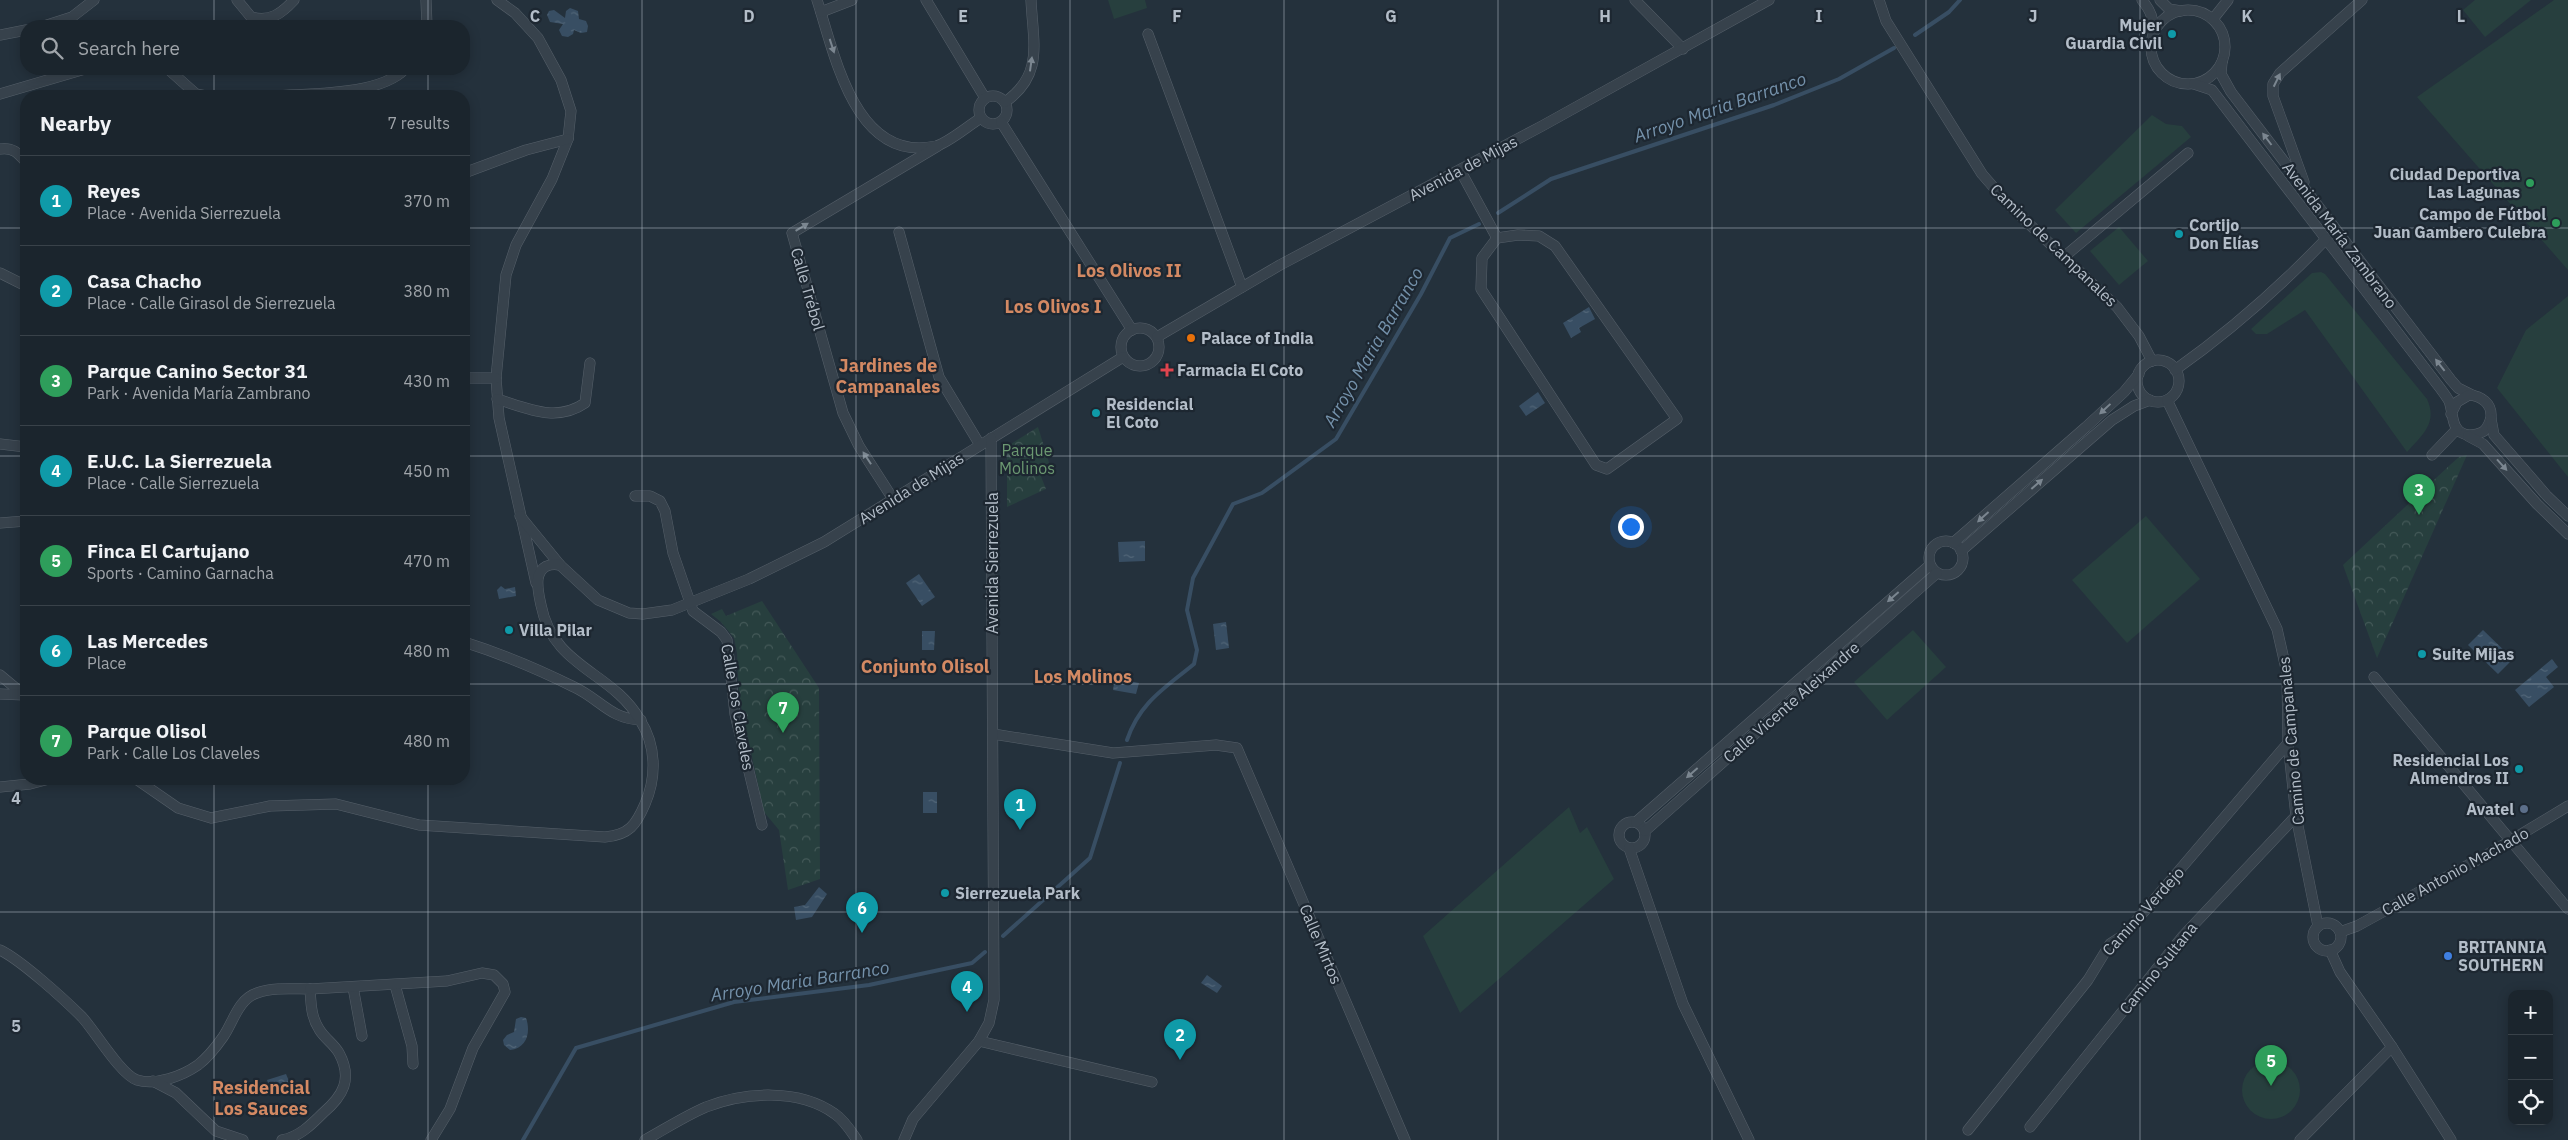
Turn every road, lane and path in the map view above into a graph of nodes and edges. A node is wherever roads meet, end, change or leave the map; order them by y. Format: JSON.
{"nodes":[{"id":1,"x":94,"y":0,"type":"edge"},
{"id":2,"x":237,"y":0,"type":"edge"},
{"id":3,"x":294,"y":0,"type":"edge"},
{"id":4,"x":426,"y":0,"type":"edge"},
{"id":5,"x":497,"y":0,"type":"edge"},
{"id":6,"x":818,"y":0,"type":"edge"},
{"id":7,"x":852,"y":0,"type":"edge"},
{"id":8,"x":926,"y":0,"type":"edge"},
{"id":9,"x":1030,"y":0,"type":"edge"},
{"id":10,"x":1635,"y":0,"type":"edge"},
{"id":11,"x":1769,"y":0,"type":"edge"},
{"id":12,"x":1879,"y":0,"type":"edge"},
{"id":13,"x":2142,"y":0,"type":"edge"},
{"id":14,"x":2160,"y":0,"type":"edge"},
{"id":15,"x":2228,"y":0,"type":"edge"},
{"id":16,"x":2362,"y":0,"type":"edge"},
{"id":17,"x":2182,"y":11,"type":"junction"},
{"id":18,"x":821,"y":12,"type":"junction"},
{"id":19,"x":2213,"y":19,"type":"junction"},
{"id":20,"x":63,"y":20,"type":"edge"},
{"id":21,"x":427,"y":20,"type":"edge"},
{"id":22,"x":20,"y":31,"type":"edge"},
{"id":23,"x":1148,"y":34,"type":"dead end"},
{"id":24,"x":0,"y":35,"type":"edge"},
{"id":25,"x":2153,"y":35,"type":"junction"},
{"id":26,"x":1683,"y":49,"type":"junction"},
{"id":27,"x":2222,"y":62,"type":"junction"},
{"id":28,"x":65,"y":75,"type":"edge"},
{"id":29,"x":175,"y":75,"type":"edge"},
{"id":30,"x":395,"y":75,"type":"edge"},
{"id":31,"x":2194,"y":84,"type":"junction"},
{"id":32,"x":192,"y":90,"type":"edge"},
{"id":33,"x":344,"y":90,"type":"edge"},
{"id":34,"x":0,"y":94,"type":"edge"},
{"id":35,"x":985,"y":98,"type":"junction"},
{"id":36,"x":1005,"y":102,"type":"junction"},
{"id":37,"x":981,"y":118,"type":"junction"},
{"id":38,"x":1001,"y":122,"type":"junction"},
{"id":39,"x":568,"y":139,"type":"junction"},
{"id":40,"x":938,"y":146,"type":"junction"},
{"id":41,"x":0,"y":149,"type":"edge"},
{"id":42,"x":2188,"y":153,"type":"dead end"},
{"id":43,"x":20,"y":155,"type":"edge"},
{"id":44,"x":1460,"y":170,"type":"junction"},
{"id":45,"x":470,"y":171,"type":"edge"},
{"id":46,"x":2307,"y":192,"type":"junction"},
{"id":47,"x":899,"y":232,"type":"dead end"},
{"id":48,"x":1497,"y":238,"type":"junction"},
{"id":49,"x":2326,"y":239,"type":"junction"},
{"id":50,"x":2065,"y":256,"type":"junction"},
{"id":51,"x":0,"y":274,"type":"edge"},
{"id":52,"x":20,"y":283,"type":"edge"},
{"id":53,"x":1242,"y":287,"type":"junction"},
{"id":54,"x":1132,"y":330,"type":"junction"},
{"id":55,"x":1156,"y":337,"type":"junction"},
{"id":56,"x":1123,"y":357,"type":"junction"},
{"id":57,"x":2152,"y":361,"type":"junction"},
{"id":58,"x":590,"y":363,"type":"dead end"},
{"id":59,"x":2176,"y":370,"type":"junction"},
{"id":60,"x":2139,"y":374,"type":"junction"},
{"id":61,"x":470,"y":378,"type":"edge"},
{"id":62,"x":496,"y":378,"type":"junction"},
{"id":63,"x":2476,"y":396,"type":"junction"},
{"id":64,"x":497,"y":399,"type":"junction"},
{"id":65,"x":2150,"y":400,"type":"junction"},
{"id":66,"x":2167,"y":400,"type":"junction"},
{"id":67,"x":2451,"y":414,"type":"junction"},
{"id":68,"x":2491,"y":415,"type":"junction"},
{"id":69,"x":2461,"y":432,"type":"junction"},
{"id":70,"x":991,"y":438,"type":"junction"},
{"id":71,"x":0,"y":444,"type":"edge"},
{"id":72,"x":980,"y":445,"type":"junction"},
{"id":73,"x":20,"y":446,"type":"edge"},
{"id":74,"x":2432,"y":455,"type":"dead end"},
{"id":75,"x":634,"y":496,"type":"dead end"},
{"id":76,"x":893,"y":499,"type":"junction"},
{"id":77,"x":520,"y":516,"type":"junction"},
{"id":78,"x":2568,"y":516,"type":"edge"},
{"id":79,"x":20,"y":521,"type":"edge"},
{"id":80,"x":0,"y":523,"type":"edge"},
{"id":81,"x":2568,"y":534,"type":"edge"},
{"id":82,"x":1953,"y":543,"type":"junction"},
{"id":83,"x":1961,"y":551,"type":"junction"},
{"id":84,"x":560,"y":564,"type":"junction"},
{"id":85,"x":1930,"y":564,"type":"junction"},
{"id":86,"x":1937,"y":573,"type":"junction"},
{"id":87,"x":537,"y":586,"type":"junction"},
{"id":88,"x":690,"y":604,"type":"junction"},
{"id":89,"x":470,"y":644,"type":"edge"},
{"id":90,"x":0,"y":675,"type":"edge"},
{"id":91,"x":2374,"y":677,"type":"dead end"},
{"id":92,"x":20,"y":691,"type":"edge"},
{"id":93,"x":0,"y":694,"type":"edge"},
{"id":94,"x":20,"y":695,"type":"edge"},
{"id":95,"x":641,"y":720,"type":"junction"},
{"id":96,"x":993,"y":734,"type":"junction"},
{"id":97,"x":2288,"y":744,"type":"junction"},
{"id":98,"x":20,"y":785,"type":"edge"},
{"id":99,"x":145,"y":785,"type":"edge"},
{"id":100,"x":0,"y":787,"type":"edge"},
{"id":101,"x":2568,"y":806,"type":"edge"},
{"id":102,"x":2296,"y":816,"type":"junction"},
{"id":103,"x":1636,"y":822,"type":"junction"},
{"id":104,"x":762,"y":825,"type":"dead end"},
{"id":105,"x":1645,"y":831,"type":"junction"},
{"id":106,"x":2509,"y":841,"type":"junction"},
{"id":107,"x":1630,"y":848,"type":"junction"},
{"id":108,"x":2568,"y":909,"type":"edge"},
{"id":109,"x":2318,"y":926,"type":"junction"},
{"id":110,"x":2340,"y":932,"type":"junction"},
{"id":111,"x":0,"y":950,"type":"edge"},
{"id":112,"x":2330,"y":950,"type":"junction"},
{"id":113,"x":395,"y":985,"type":"junction"},
{"id":114,"x":352,"y":987,"type":"junction"},
{"id":115,"x":310,"y":989,"type":"junction"},
{"id":116,"x":362,"y":1036,"type":"dead end"},
{"id":117,"x":979,"y":1041,"type":"junction"},
{"id":118,"x":2392,"y":1047,"type":"junction"},
{"id":119,"x":413,"y":1064,"type":"dead end"},
{"id":120,"x":153,"y":1081,"type":"junction"},
{"id":121,"x":1152,"y":1082,"type":"dead end"},
{"id":122,"x":2030,"y":1128,"type":"dead end"},
{"id":123,"x":1968,"y":1130,"type":"dead end"},
{"id":124,"x":243,"y":1140,"type":"edge"},
{"id":125,"x":282,"y":1140,"type":"edge"},
{"id":126,"x":432,"y":1140,"type":"edge"},
{"id":127,"x":645,"y":1140,"type":"edge"},
{"id":128,"x":857,"y":1140,"type":"edge"},
{"id":129,"x":904,"y":1140,"type":"edge"},
{"id":130,"x":1405,"y":1140,"type":"edge"},
{"id":131,"x":1749,"y":1140,"type":"edge"},
{"id":132,"x":2300,"y":1140,"type":"edge"},
{"id":133,"x":2451,"y":1140,"type":"edge"}],
"edges":[{"from":1,"to":20,"type":"street"},
{"from":2,"to":3,"type":"street"},
{"from":4,"to":21,"type":"street"},
{"from":5,"to":39,"type":"street"},
{"from":6,"to":18,"type":"street"},
{"from":7,"to":18,"type":"street"},
{"from":8,"to":35,"type":"street"},
{"from":36,"to":9,"type":"street","one_way":true},
{"from":10,"to":26,"type":"street"},
{"from":11,"to":26,"type":"street","name":"Avenida de Mijas"},
{"from":12,"to":50,"type":"street","name":"Camino de Campanales"},
{"from":13,"to":25,"type":"street"},
{"from":14,"to":17,"type":"street"},
{"from":15,"to":19,"type":"street"},
{"from":46,"to":16,"type":"street","one_way":true},
{"from":17,"to":19,"type":"street"},
{"from":17,"to":25,"type":"street"},
{"from":18,"to":40,"type":"street","one_way":true},
{"from":19,"to":27,"type":"street"},
{"from":22,"to":24,"type":"street"},
{"from":23,"to":53,"type":"street"},
{"from":25,"to":31,"type":"street"},
{"from":26,"to":44,"type":"street","name":"Avenida de Mijas"},
{"from":27,"to":31,"type":"street"},
{"from":46,"to":27,"type":"street","name":"Avenida María Zambrano","one_way":true},
{"from":28,"to":34,"type":"street"},
{"from":29,"to":32,"type":"street"},
{"from":30,"to":33,"type":"street"},
{"from":31,"to":49,"type":"street","name":"Avenida María Zambrano"},
{"from":35,"to":36,"type":"street"},
{"from":35,"to":37,"type":"street"},
{"from":36,"to":38,"type":"street"},
{"from":37,"to":38,"type":"street"},
{"from":37,"to":40,"type":"street"},
{"from":38,"to":54,"type":"street"},
{"from":39,"to":45,"type":"street"},
{"from":39,"to":62,"type":"street"},
{"from":76,"to":40,"type":"street","name":"Calle Trébol","one_way":true},
{"from":41,"to":43,"type":"street"},
{"from":42,"to":50,"type":"street"},
{"from":44,"to":48,"type":"street"},
{"from":44,"to":53,"type":"street","name":"Avenida de Mijas"},
{"from":63,"to":46,"type":"street","name":"Avenida María Zambrano","one_way":true},
{"from":47,"to":72,"type":"street"},
{"from":48,"to":48,"type":"street"},
{"from":49,"to":59,"type":"street"},
{"from":49,"to":67,"type":"street","name":"Avenida María Zambrano"},
{"from":50,"to":57,"type":"street","name":"Camino de Campanales"},
{"from":51,"to":52,"type":"street"},
{"from":53,"to":55,"type":"street","name":"Avenida de Mijas"},
{"from":54,"to":55,"type":"street"},
{"from":54,"to":56,"type":"street"},
{"from":55,"to":56,"type":"street"},
{"from":56,"to":70,"type":"street","name":"Avenida de Mijas"},
{"from":57,"to":59,"type":"street"},
{"from":57,"to":60,"type":"street"},
{"from":58,"to":64,"type":"street"},
{"from":59,"to":66,"type":"street"},
{"from":60,"to":65,"type":"street"},
{"from":60,"to":82,"type":"street","one_way":true},
{"from":61,"to":62,"type":"street"},
{"from":62,"to":64,"type":"street"},
{"from":63,"to":67,"type":"street"},
{"from":63,"to":68,"type":"street"},
{"from":64,"to":77,"type":"street"},
{"from":65,"to":66,"type":"street"},
{"from":83,"to":65,"type":"street","one_way":true},
{"from":66,"to":97,"type":"street","name":"Camino de Campanales"},
{"from":67,"to":69,"type":"street"},
{"from":68,"to":69,"type":"street"},
{"from":68,"to":78,"type":"street"},
{"from":69,"to":74,"type":"street"},
{"from":69,"to":81,"type":"street","one_way":true},
{"from":70,"to":72,"type":"street","name":"Avenida de Mijas"},
{"from":70,"to":96,"type":"street","name":"Avenida Sierrezuela"},
{"from":71,"to":73,"type":"street"},
{"from":72,"to":76,"type":"street","name":"Avenida de Mijas"},
{"from":75,"to":88,"type":"street"},
{"from":76,"to":88,"type":"street","name":"Avenida de Mijas"},
{"from":77,"to":84,"type":"street","name":"Avenida de Mijas"},
{"from":77,"to":87,"type":"street"},
{"from":79,"to":80,"type":"street"},
{"from":82,"to":83,"type":"street"},
{"from":82,"to":85,"type":"street"},
{"from":83,"to":86,"type":"street","name":"Calle Vicente Aleixandre"},
{"from":84,"to":87,"type":"street"},
{"from":84,"to":88,"type":"street","name":"Avenida de Mijas"},
{"from":85,"to":86,"type":"street"},
{"from":85,"to":103,"type":"street","one_way":true},
{"from":86,"to":105,"type":"street","name":"Calle Vicente Aleixandre"},
{"from":87,"to":95,"type":"street"},
{"from":88,"to":104,"type":"street","name":"Calle Los Claveles"},
{"from":89,"to":95,"type":"street"},
{"from":90,"to":92,"type":"street"},
{"from":91,"to":106,"type":"street"},
{"from":93,"to":94,"type":"street"},
{"from":95,"to":99,"type":"street"},
{"from":96,"to":117,"type":"street","name":"Avenida Sierrezuela"},
{"from":96,"to":130,"type":"street","name":"Calle Mirtos"},
{"from":97,"to":102,"type":"street","name":"Camino de Campanales"},
{"from":97,"to":123,"type":"street","name":"Camino Verdejo"},
{"from":98,"to":100,"type":"street"},
{"from":101,"to":106,"type":"street","name":"Calle Antonio Machado"},
{"from":102,"to":109,"type":"street","name":"Camino de Campanales"},
{"from":102,"to":122,"type":"street","name":"Camino Sultana"},
{"from":103,"to":105,"type":"street"},
{"from":103,"to":107,"type":"street"},
{"from":105,"to":107,"type":"street"},
{"from":106,"to":108,"type":"street"},
{"from":106,"to":110,"type":"street","name":"Calle Antonio Machado"},
{"from":107,"to":131,"type":"street"},
{"from":109,"to":110,"type":"street"},
{"from":109,"to":112,"type":"street"},
{"from":110,"to":112,"type":"street"},
{"from":111,"to":120,"type":"street"},
{"from":112,"to":118,"type":"street"},
{"from":113,"to":114,"type":"street"},
{"from":113,"to":119,"type":"street"},
{"from":113,"to":126,"type":"street"},
{"from":114,"to":115,"type":"street"},
{"from":114,"to":116,"type":"street"},
{"from":115,"to":120,"type":"street"},
{"from":115,"to":125,"type":"street"},
{"from":117,"to":121,"type":"street"},
{"from":117,"to":129,"type":"street","name":"Avenida Sierrezuela"},
{"from":118,"to":132,"type":"street"},
{"from":118,"to":133,"type":"street"},
{"from":120,"to":124,"type":"street"},
{"from":127,"to":128,"type":"street"}]}
